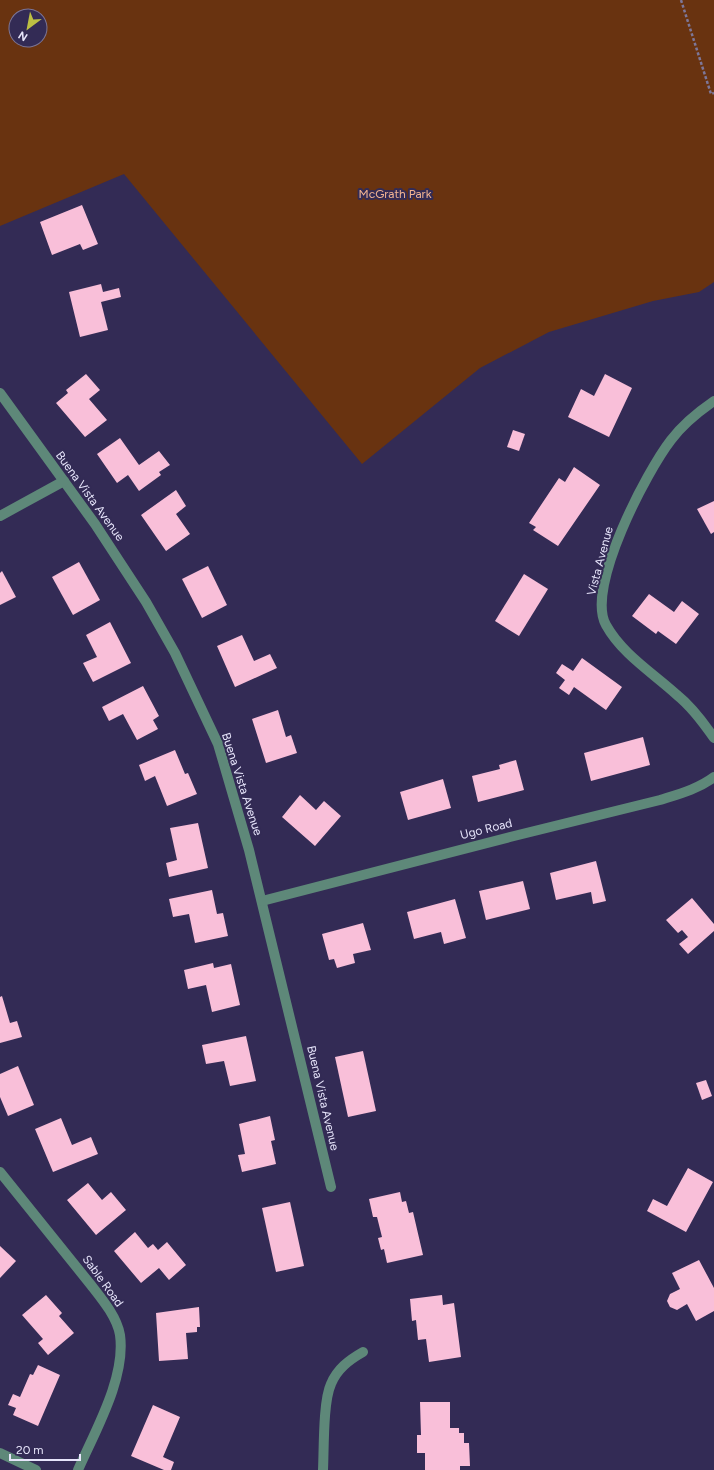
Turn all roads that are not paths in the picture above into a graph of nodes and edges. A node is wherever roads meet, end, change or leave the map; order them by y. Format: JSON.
{"nodes":[{"id":1,"x":0,"y":393,"type":"edge"},
{"id":2,"x":714,"y":402,"type":"edge"},
{"id":3,"x":64,"y":482,"type":"junction"},
{"id":4,"x":0,"y":516,"type":"edge"},
{"id":5,"x":714,"y":738,"type":"edge"},
{"id":6,"x":714,"y":777,"type":"edge"},
{"id":7,"x":262,"y":901,"type":"junction"},
{"id":8,"x":0,"y":1172,"type":"edge"},
{"id":9,"x":331,"y":1187,"type":"dead end"},
{"id":10,"x":363,"y":1352,"type":"dead end"},
{"id":11,"x":0,"y":1453,"type":"edge"},
{"id":12,"x":36,"y":1470,"type":"edge"},
{"id":13,"x":78,"y":1470,"type":"edge"},
{"id":14,"x":323,"y":1470,"type":"edge"}],
"edges":[{"from":1,"to":3,"type":"street","name":"Buena Vista Avenue"},
{"from":2,"to":5,"type":"street","name":"Vista Avenue"},
{"from":3,"to":4,"type":"street"},
{"from":3,"to":7,"type":"street","name":"Buena Vista Avenue"},
{"from":6,"to":7,"type":"street","name":"Ugo Road"},
{"from":7,"to":9,"type":"street","name":"Buena Vista Avenue"},
{"from":8,"to":13,"type":"street","name":"Sable Road"},
{"from":10,"to":14,"type":"street"},
{"from":11,"to":12,"type":"street"}]}
